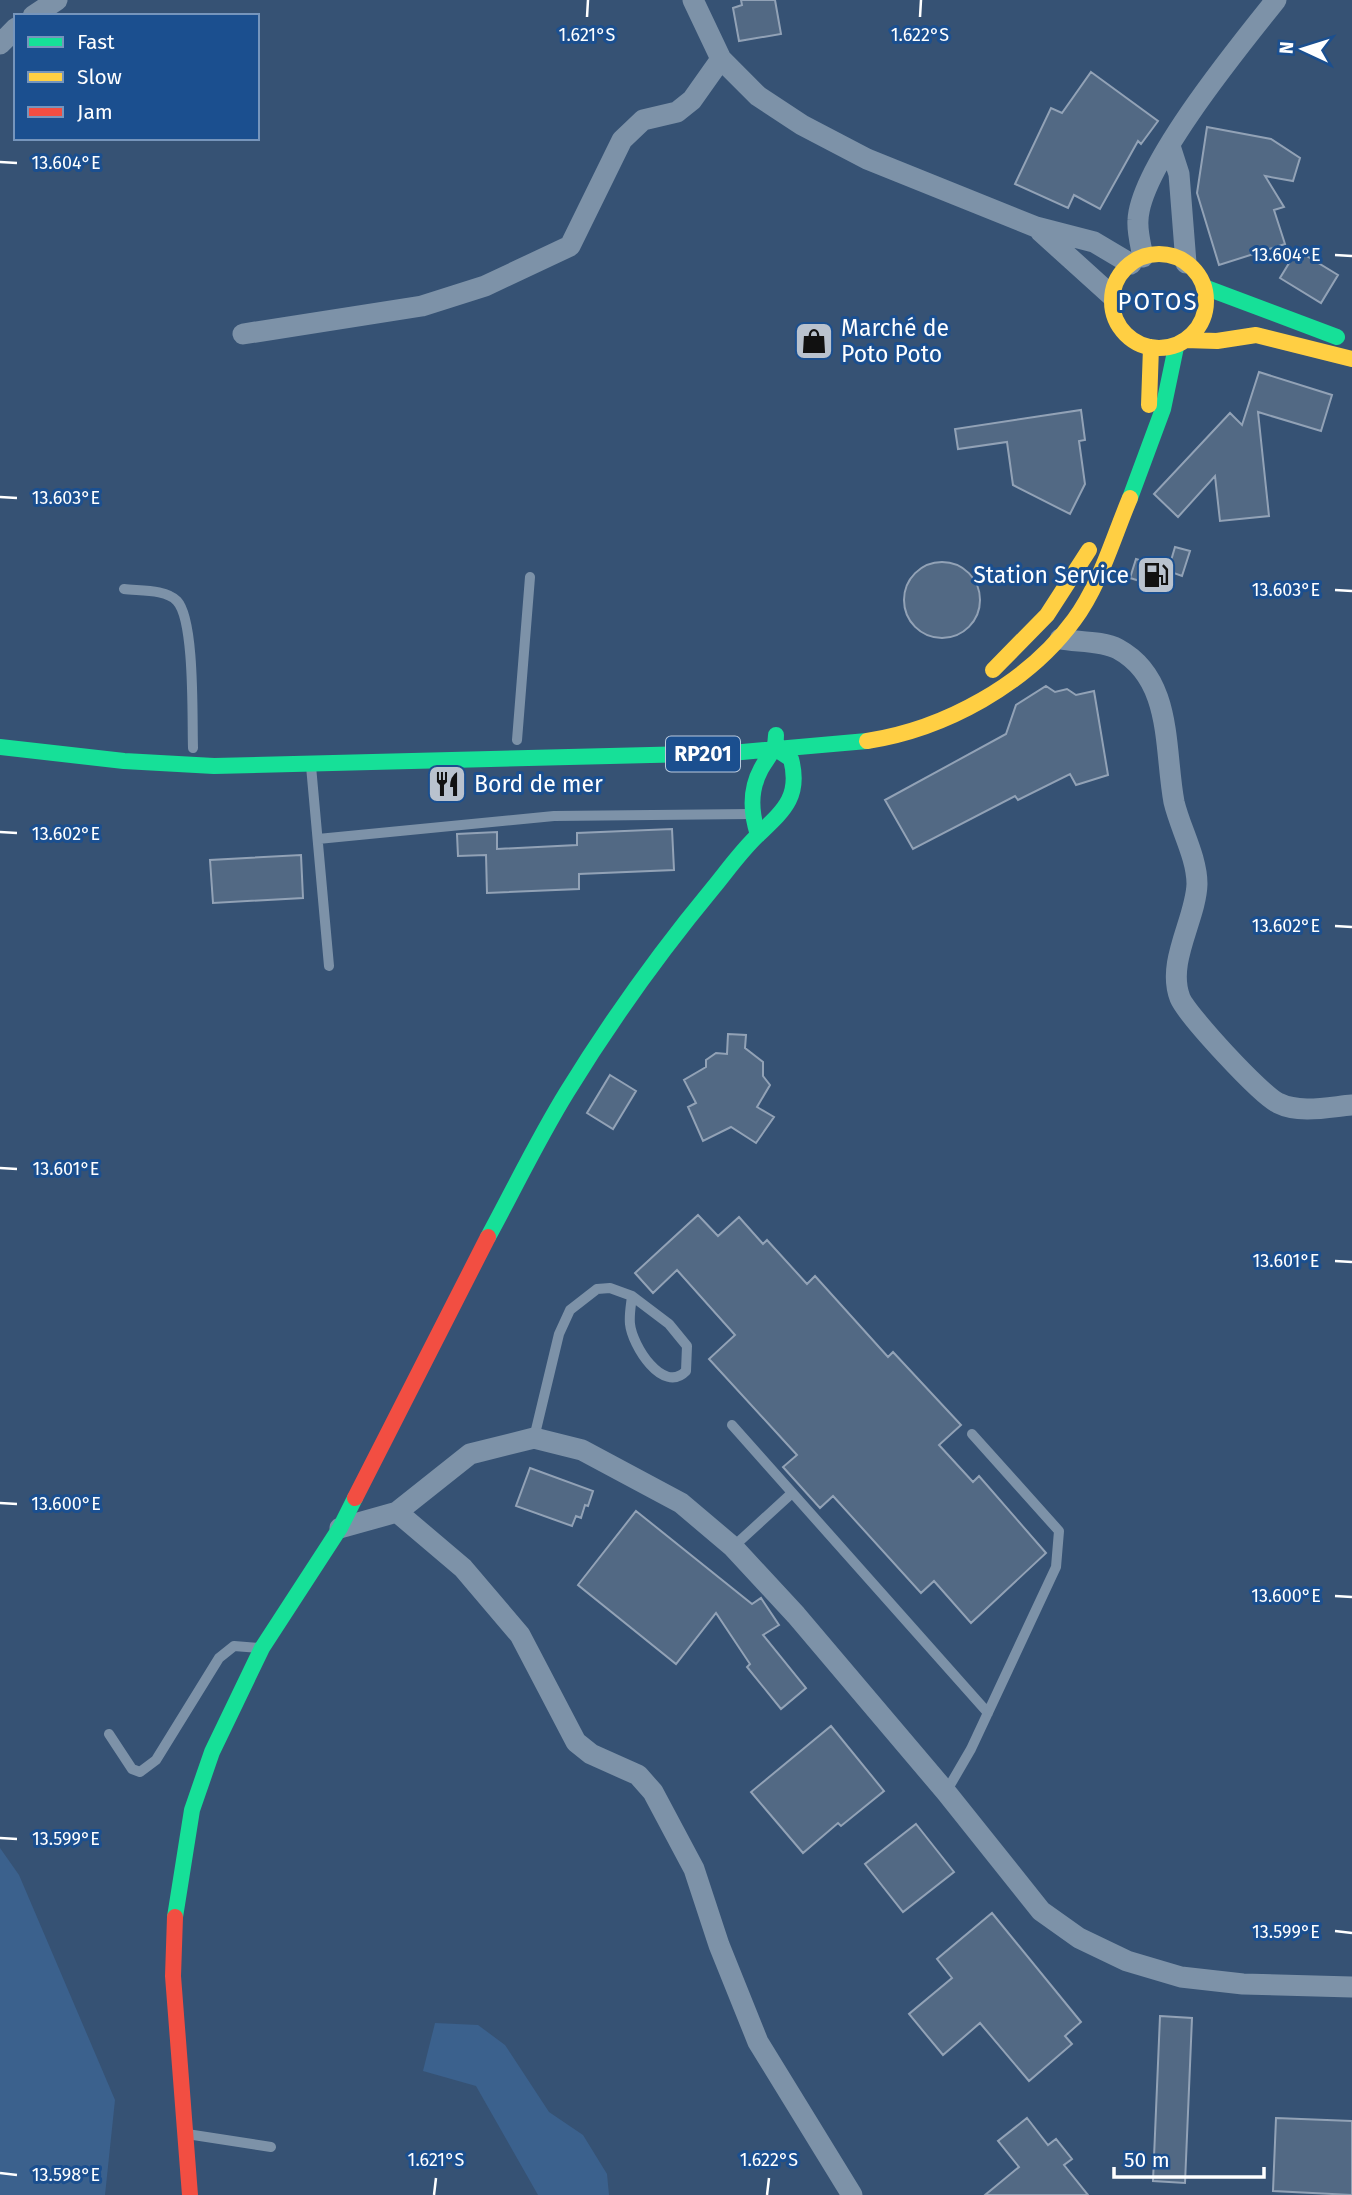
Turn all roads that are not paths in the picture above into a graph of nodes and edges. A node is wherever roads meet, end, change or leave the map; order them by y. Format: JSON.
{"nodes":[{"id":1,"x":57,"y":0,"type":"edge"},
{"id":2,"x":693,"y":0,"type":"edge"},
{"id":3,"x":1276,"y":0,"type":"edge"},
{"id":4,"x":36,"y":14,"type":"edge"},
{"id":5,"x":14,"y":30,"type":"edge"},
{"id":6,"x":0,"y":44,"type":"edge"},
{"id":7,"x":721,"y":58,"type":"junction"},
{"id":8,"x":1170,"y":146,"type":"junction"},
{"id":9,"x":1036,"y":227,"type":"junction"},
{"id":10,"x":1137,"y":260,"type":"junction"},
{"id":11,"x":1186,"y":263,"type":"junction"},
{"id":12,"x":1204,"y":287,"type":"junction"},
{"id":13,"x":1113,"y":297,"type":"junction"},
{"id":14,"x":243,"y":334,"type":"dead end"},
{"id":15,"x":1352,"y":342,"type":"edge"},
{"id":16,"x":1181,"y":344,"type":"junction"},
{"id":17,"x":1151,"y":347,"type":"junction"},
{"id":18,"x":1352,"y":359,"type":"edge"},
{"id":19,"x":530,"y":577,"type":"dead end"},
{"id":20,"x":124,"y":589,"type":"dead end"},
{"id":21,"x":1060,"y":639,"type":"junction"},
{"id":22,"x":983,"y":676,"type":"dead end"},
{"id":23,"x":855,"y":726,"type":"dead end"},
{"id":24,"x":813,"y":729,"type":"dead end"},
{"id":25,"x":776,"y":731,"type":"dead end"},
{"id":26,"x":518,"y":740,"type":"dead end"},
{"id":27,"x":165,"y":746,"type":"dead end"},
{"id":28,"x":0,"y":747,"type":"edge"},
{"id":29,"x":198,"y":748,"type":"joint"},
{"id":30,"x":776,"y":749,"type":"junction"},
{"id":31,"x":311,"y":763,"type":"junction"},
{"id":32,"x":751,"y":814,"type":"junction"},
{"id":33,"x":758,"y":835,"type":"junction"},
{"id":34,"x":318,"y":839,"type":"junction"},
{"id":35,"x":329,"y":966,"type":"dead end"},
{"id":36,"x":1352,"y":1105,"type":"edge"},
{"id":37,"x":632,"y":1296,"type":"junction"},
{"id":38,"x":732,"y":1425,"type":"dead end"},
{"id":39,"x":972,"y":1434,"type":"dead end"},
{"id":40,"x":534,"y":1437,"type":"junction"},
{"id":41,"x":792,"y":1493,"type":"junction"},
{"id":42,"x":397,"y":1513,"type":"junction"},
{"id":43,"x":340,"y":1528,"type":"junction"},
{"id":44,"x":733,"y":1547,"type":"junction"},
{"id":45,"x":262,"y":1648,"type":"junction"},
{"id":46,"x":988,"y":1713,"type":"junction"},
{"id":47,"x":109,"y":1734,"type":"dead end"},
{"id":48,"x":946,"y":1792,"type":"junction"},
{"id":49,"x":1352,"y":1987,"type":"edge"},
{"id":50,"x":187,"y":2134,"type":"junction"},
{"id":51,"x":271,"y":2147,"type":"dead end"},
{"id":52,"x":190,"y":2195,"type":"edge"},
{"id":53,"x":852,"y":2195,"type":"edge"}],
"edges":[{"from":1,"to":4,"type":"street"},
{"from":2,"to":7,"type":"street"},
{"from":3,"to":8,"type":"street"},
{"from":5,"to":6,"type":"street"},
{"from":7,"to":9,"type":"street"},
{"from":7,"to":14,"type":"street"},
{"from":8,"to":10,"type":"street"},
{"from":8,"to":11,"type":"street"},
{"from":9,"to":10,"type":"street"},
{"from":9,"to":13,"type":"street"},
{"from":10,"to":11,"type":"main road"},
{"from":10,"to":13,"type":"main road"},
{"from":11,"to":12,"type":"main road"},
{"from":12,"to":15,"type":"main road"},
{"from":12,"to":16,"type":"main road","number":"RP201"},
{"from":13,"to":17,"type":"main road"},
{"from":16,"to":17,"type":"main road"},
{"from":16,"to":18,"type":"main road"},
{"from":16,"to":21,"type":"main road","number":"RP201"},
{"from":17,"to":22,"type":"main road"},
{"from":19,"to":26,"type":"lane"},
{"from":20,"to":29,"type":"lane"},
{"from":21,"to":30,"type":"main road","number":"RP201"},
{"from":21,"to":36,"type":"street"},
{"from":23,"to":24,"type":"main road"},
{"from":25,"to":30,"type":"main road"},
{"from":27,"to":29,"type":"main road"},
{"from":28,"to":31,"type":"main road","number":"RP201"},
{"from":30,"to":31,"type":"main road","number":"RP201"},
{"from":30,"to":32,"type":"main road"},
{"from":30,"to":33,"type":"main road"},
{"from":31,"to":34,"type":"lane"},
{"from":32,"to":33,"type":"main road"},
{"from":32,"to":34,"type":"lane"},
{"from":33,"to":43,"type":"main road"},
{"from":34,"to":35,"type":"lane"},
{"from":37,"to":37,"type":"lane"},
{"from":37,"to":40,"type":"lane"},
{"from":38,"to":41,"type":"lane"},
{"from":39,"to":46,"type":"lane"},
{"from":40,"to":42,"type":"street"},
{"from":40,"to":44,"type":"street"},
{"from":41,"to":44,"type":"lane"},
{"from":41,"to":46,"type":"lane"},
{"from":42,"to":43,"type":"street"},
{"from":42,"to":53,"type":"street"},
{"from":43,"to":45,"type":"main road"},
{"from":44,"to":48,"type":"street"},
{"from":45,"to":47,"type":"lane"},
{"from":45,"to":50,"type":"main road"},
{"from":46,"to":48,"type":"lane"},
{"from":48,"to":49,"type":"street"},
{"from":50,"to":51,"type":"lane"},
{"from":50,"to":52,"type":"main road"}]}
